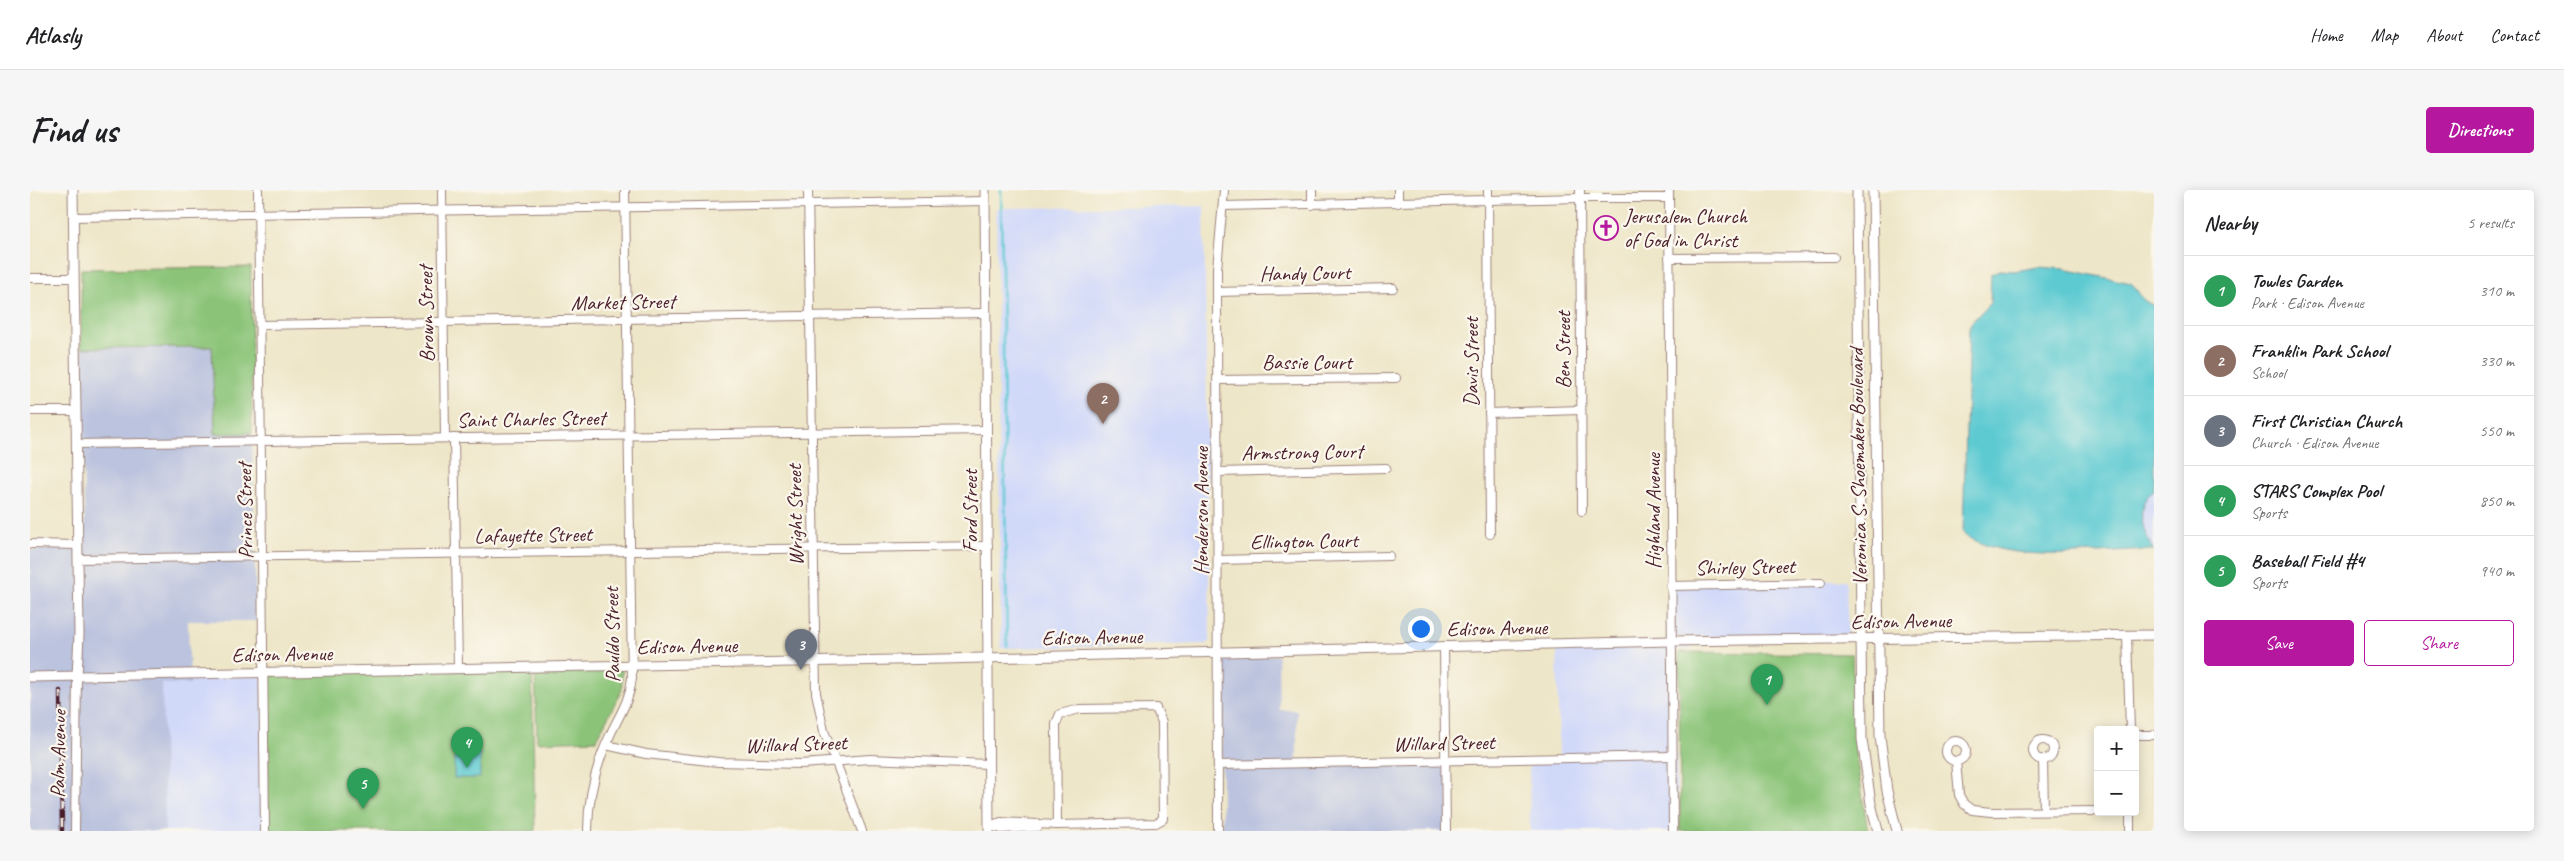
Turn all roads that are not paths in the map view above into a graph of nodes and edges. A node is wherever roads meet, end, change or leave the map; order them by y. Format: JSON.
{"nodes":[{"id":1,"x":73,"y":190,"type":"edge"},
{"id":2,"x":258,"y":190,"type":"edge"},
{"id":3,"x":442,"y":190,"type":"edge"},
{"id":4,"x":625,"y":190,"type":"edge"},
{"id":5,"x":808,"y":190,"type":"edge"},
{"id":6,"x":985,"y":190,"type":"edge"},
{"id":7,"x":1224,"y":190,"type":"edge"},
{"id":8,"x":1312,"y":190,"type":"edge"},
{"id":9,"x":1398,"y":190,"type":"edge"},
{"id":10,"x":1488,"y":190,"type":"edge"},
{"id":11,"x":1857,"y":190,"type":"edge"},
{"id":12,"x":1873,"y":190,"type":"edge"},
{"id":13,"x":1580,"y":194,"type":"edge"},
{"id":14,"x":1668,"y":194,"type":"edge"},
{"id":15,"x":1488,"y":200,"type":"junction"},
{"id":16,"x":986,"y":201,"type":"junction"},
{"id":17,"x":1398,"y":203,"type":"junction"},
{"id":18,"x":808,"y":204,"type":"junction"},
{"id":19,"x":1312,"y":205,"type":"junction"},
{"id":20,"x":1222,"y":206,"type":"junction"},
{"id":21,"x":625,"y":208,"type":"junction"},
{"id":22,"x":442,"y":211,"type":"junction"},
{"id":23,"x":259,"y":214,"type":"junction"},
{"id":24,"x":73,"y":217,"type":"junction"},
{"id":25,"x":1834,"y":257,"type":"dead end"},
{"id":26,"x":1669,"y":258,"type":"junction"},
{"id":27,"x":30,"y":278,"type":"edge"},
{"id":28,"x":74,"y":278,"type":"junction"},
{"id":29,"x":1393,"y":288,"type":"dead end"},
{"id":30,"x":1217,"y":292,"type":"junction"},
{"id":31,"x":986,"y":314,"type":"junction"},
{"id":32,"x":809,"y":316,"type":"junction"},
{"id":33,"x":626,"y":320,"type":"junction"},
{"id":34,"x":444,"y":322,"type":"junction"},
{"id":35,"x":260,"y":324,"type":"junction"},
{"id":36,"x":1396,"y":378,"type":"dead end"},
{"id":37,"x":1218,"y":380,"type":"junction"},
{"id":38,"x":1580,"y":410,"type":"junction"},
{"id":39,"x":30,"y":411,"type":"edge"},
{"id":40,"x":76,"y":411,"type":"junction"},
{"id":41,"x":1489,"y":413,"type":"junction"},
{"id":42,"x":987,"y":430,"type":"junction"},
{"id":43,"x":812,"y":433,"type":"junction"},
{"id":44,"x":628,"y":435,"type":"junction"},
{"id":45,"x":445,"y":438,"type":"junction"},
{"id":46,"x":454,"y":438,"type":"junction"},
{"id":47,"x":262,"y":441,"type":"junction"},
{"id":48,"x":76,"y":444,"type":"junction"},
{"id":49,"x":1386,"y":468,"type":"dead end"},
{"id":50,"x":1218,"y":472,"type":"junction"},
{"id":51,"x":1582,"y":511,"type":"dead end"},
{"id":52,"x":1490,"y":534,"type":"dead end"},
{"id":53,"x":30,"y":544,"type":"edge"},
{"id":54,"x":78,"y":544,"type":"junction"},
{"id":55,"x":988,"y":546,"type":"junction"},
{"id":56,"x":813,"y":549,"type":"junction"},
{"id":57,"x":629,"y":552,"type":"junction"},
{"id":58,"x":456,"y":554,"type":"junction"},
{"id":59,"x":1389,"y":556,"type":"dead end"},
{"id":60,"x":263,"y":558,"type":"junction"},
{"id":61,"x":78,"y":559,"type":"junction"},
{"id":62,"x":1219,"y":560,"type":"junction"},
{"id":63,"x":1821,"y":583,"type":"dead end"},
{"id":64,"x":1670,"y":586,"type":"junction"},
{"id":65,"x":2127,"y":635,"type":"junction"},
{"id":66,"x":2154,"y":635,"type":"edge"},
{"id":67,"x":1862,"y":639,"type":"junction"},
{"id":68,"x":1877,"y":639,"type":"junction"},
{"id":69,"x":1671,"y":642,"type":"junction"},
{"id":70,"x":1444,"y":646,"type":"junction"},
{"id":71,"x":1217,"y":652,"type":"junction"},
{"id":72,"x":988,"y":658,"type":"junction"},
{"id":73,"x":815,"y":661,"type":"junction"},
{"id":74,"x":630,"y":664,"type":"junction"},
{"id":75,"x":458,"y":668,"type":"junction"},
{"id":76,"x":264,"y":672,"type":"junction"},
{"id":77,"x":30,"y":677,"type":"edge"},
{"id":78,"x":77,"y":677,"type":"junction"},
{"id":79,"x":2130,"y":726,"type":"edge"},
{"id":80,"x":2139,"y":735,"type":"edge"},
{"id":81,"x":2154,"y":735,"type":"edge"},
{"id":82,"x":606,"y":745,"type":"junction"},
{"id":83,"x":1672,"y":756,"type":"junction"},
{"id":84,"x":2043,"y":759,"type":"dead end"},
{"id":85,"x":1445,"y":760,"type":"junction"},
{"id":86,"x":1956,"y":761,"type":"dead end"},
{"id":87,"x":836,"y":762,"type":"junction"},
{"id":88,"x":988,"y":764,"type":"junction"},
{"id":89,"x":1218,"y":765,"type":"junction"},
{"id":90,"x":2044,"y":811,"type":"junction"},
{"id":91,"x":2094,"y":811,"type":"edge"},
{"id":92,"x":2130,"y":816,"type":"edge"},
{"id":93,"x":1057,"y":825,"type":"junction"},
{"id":94,"x":989,"y":828,"type":"edge"},
{"id":95,"x":75,"y":831,"type":"edge"},
{"id":96,"x":265,"y":831,"type":"edge"},
{"id":97,"x":588,"y":831,"type":"edge"},
{"id":98,"x":862,"y":831,"type":"edge"},
{"id":99,"x":1218,"y":831,"type":"edge"},
{"id":100,"x":1446,"y":831,"type":"edge"},
{"id":101,"x":1672,"y":831,"type":"edge"},
{"id":102,"x":1878,"y":831,"type":"edge"},
{"id":103,"x":1897,"y":831,"type":"edge"},
{"id":104,"x":2130,"y":831,"type":"edge"}],
"edges":[{"from":1,"to":24,"type":"street"},
{"from":2,"to":23,"type":"street","name":"Prince Street"},
{"from":3,"to":22,"type":"street","name":"Brown Street"},
{"from":4,"to":21,"type":"street","name":"Pauldo Street"},
{"from":5,"to":18,"type":"street","name":"Wright Street"},
{"from":6,"to":16,"type":"street","name":"Ford Street"},
{"from":7,"to":20,"type":"street","name":"Henderson Avenue"},
{"from":8,"to":19,"type":"street"},
{"from":9,"to":17,"type":"street"},
{"from":10,"to":15,"type":"street","name":"Davis Street"},
{"from":11,"to":67,"type":"street","name":"Veronica S. Shoemaker Boulevard"},
{"from":12,"to":68,"type":"street","name":"Veronica S. Shoemaker Boulevard"},
{"from":13,"to":14,"type":"street"},
{"from":13,"to":15,"type":"street"},
{"from":13,"to":38,"type":"street","name":"Ben Street"},
{"from":14,"to":26,"type":"street","name":"Highland Avenue"},
{"from":15,"to":17,"type":"street"},
{"from":15,"to":41,"type":"street","name":"Davis Street"},
{"from":16,"to":18,"type":"street"},
{"from":16,"to":31,"type":"street","name":"Ford Street"},
{"from":17,"to":19,"type":"street"},
{"from":18,"to":21,"type":"street"},
{"from":18,"to":32,"type":"street","name":"Wright Street"},
{"from":19,"to":20,"type":"street"},
{"from":20,"to":30,"type":"street","name":"Henderson Avenue"},
{"from":21,"to":22,"type":"street"},
{"from":21,"to":33,"type":"street","name":"Pauldo Street"},
{"from":22,"to":23,"type":"street"},
{"from":22,"to":34,"type":"street","name":"Brown Street"},
{"from":23,"to":24,"type":"street"},
{"from":23,"to":35,"type":"street","name":"Prince Street"},
{"from":24,"to":28,"type":"street"},
{"from":25,"to":26,"type":"street"},
{"from":26,"to":64,"type":"street","name":"Highland Avenue"},
{"from":27,"to":28,"type":"street"},
{"from":28,"to":40,"type":"street"},
{"from":29,"to":30,"type":"street","name":"Handy Court"},
{"from":30,"to":37,"type":"street","name":"Henderson Avenue"},
{"from":31,"to":32,"type":"street","name":"Market Street"},
{"from":31,"to":42,"type":"street","name":"Ford Street"},
{"from":32,"to":33,"type":"street","name":"Market Street"},
{"from":32,"to":43,"type":"street","name":"Wright Street"},
{"from":33,"to":34,"type":"street","name":"Market Street"},
{"from":33,"to":44,"type":"street","name":"Pauldo Street"},
{"from":34,"to":35,"type":"street","name":"Market Street"},
{"from":34,"to":45,"type":"street","name":"Brown Street"},
{"from":35,"to":47,"type":"street","name":"Prince Street"},
{"from":36,"to":37,"type":"street","name":"Bassie Court"},
{"from":37,"to":50,"type":"street","name":"Henderson Avenue"},
{"from":38,"to":41,"type":"street"},
{"from":38,"to":51,"type":"street","name":"Ben Street"},
{"from":39,"to":40,"type":"street"},
{"from":40,"to":48,"type":"street"},
{"from":41,"to":52,"type":"street","name":"Davis Street"},
{"from":42,"to":43,"type":"street","name":"Saint Charles Street"},
{"from":42,"to":55,"type":"street","name":"Ford Street"},
{"from":43,"to":44,"type":"street","name":"Saint Charles Street"},
{"from":43,"to":56,"type":"street","name":"Wright Street"},
{"from":44,"to":46,"type":"street","name":"Saint Charles Street"},
{"from":44,"to":57,"type":"street","name":"Pauldo Street"},
{"from":45,"to":46,"type":"street","name":"Saint Charles Street"},
{"from":45,"to":47,"type":"street","name":"Saint Charles Street"},
{"from":46,"to":58,"type":"street"},
{"from":47,"to":48,"type":"street","name":"Saint Charles Street"},
{"from":47,"to":60,"type":"street","name":"Prince Street"},
{"from":48,"to":54,"type":"street"},
{"from":49,"to":50,"type":"street","name":"Armstrong Court"},
{"from":50,"to":62,"type":"street","name":"Henderson Avenue"},
{"from":53,"to":54,"type":"street"},
{"from":54,"to":61,"type":"street"},
{"from":55,"to":56,"type":"street","name":"Lafayette Street"},
{"from":55,"to":72,"type":"street","name":"Ford Street"},
{"from":56,"to":57,"type":"street","name":"Lafayette Street"},
{"from":56,"to":73,"type":"street","name":"Wright Street"},
{"from":57,"to":58,"type":"street","name":"Lafayette Street"},
{"from":57,"to":74,"type":"street","name":"Pauldo Street"},
{"from":58,"to":60,"type":"street","name":"Lafayette Street"},
{"from":58,"to":75,"type":"street"},
{"from":59,"to":62,"type":"street","name":"Ellington Court"},
{"from":60,"to":61,"type":"street","name":"Lafayette Street"},
{"from":60,"to":76,"type":"street","name":"Prince Street"},
{"from":61,"to":78,"type":"street"},
{"from":62,"to":71,"type":"street","name":"Henderson Avenue"},
{"from":63,"to":64,"type":"street","name":"Shirley Street"},
{"from":64,"to":69,"type":"street","name":"Highland Avenue"},
{"from":65,"to":66,"type":"street","name":"Edison Avenue"},
{"from":65,"to":68,"type":"street","name":"Edison Avenue"},
{"from":65,"to":79,"type":"street"},
{"from":67,"to":68,"type":"street","name":"Edison Avenue"},
{"from":67,"to":69,"type":"street","name":"Edison Avenue"},
{"from":67,"to":102,"type":"street","name":"Veronica S. Shoemaker Boulevard"},
{"from":68,"to":103,"type":"street","name":"Veronica S. Shoemaker Boulevard"},
{"from":69,"to":70,"type":"street","name":"Edison Avenue"},
{"from":69,"to":83,"type":"street","name":"Highland Avenue"},
{"from":70,"to":71,"type":"street","name":"Edison Avenue"},
{"from":70,"to":85,"type":"street"},
{"from":71,"to":72,"type":"street","name":"Edison Avenue"},
{"from":71,"to":89,"type":"street","name":"Henderson Avenue"},
{"from":72,"to":73,"type":"street","name":"Edison Avenue"},
{"from":72,"to":88,"type":"street","name":"Ford Street"},
{"from":73,"to":74,"type":"street","name":"Edison Avenue"},
{"from":73,"to":87,"type":"street","name":"Wright Street"},
{"from":74,"to":75,"type":"street","name":"Edison Avenue"},
{"from":74,"to":82,"type":"street","name":"Pauldo Street"},
{"from":75,"to":76,"type":"street","name":"Edison Avenue"},
{"from":76,"to":78,"type":"street","name":"Edison Avenue"},
{"from":76,"to":96,"type":"street","name":"Prince Street"},
{"from":77,"to":78,"type":"street","name":"Edison Avenue"},
{"from":78,"to":95,"type":"street","name":"Palm Avenue"},
{"from":80,"to":81,"type":"street"},
{"from":82,"to":87,"type":"street","name":"Willard Street"},
{"from":82,"to":97,"type":"street","name":"Pauldo Street"},
{"from":83,"to":85,"type":"street","name":"Willard Street"},
{"from":83,"to":101,"type":"street","name":"Highland Avenue"},
{"from":84,"to":90,"type":"street"},
{"from":85,"to":89,"type":"street","name":"Willard Street"},
{"from":85,"to":100,"type":"street"},
{"from":86,"to":90,"type":"street"},
{"from":87,"to":88,"type":"street","name":"Willard Street"},
{"from":87,"to":98,"type":"street","name":"Wright Street"},
{"from":88,"to":94,"type":"street","name":"Ford Street"},
{"from":89,"to":99,"type":"street","name":"Henderson Avenue"},
{"from":90,"to":91,"type":"street"},
{"from":92,"to":104,"type":"street"},
{"from":93,"to":93,"type":"street"},
{"from":93,"to":94,"type":"street"}]}
